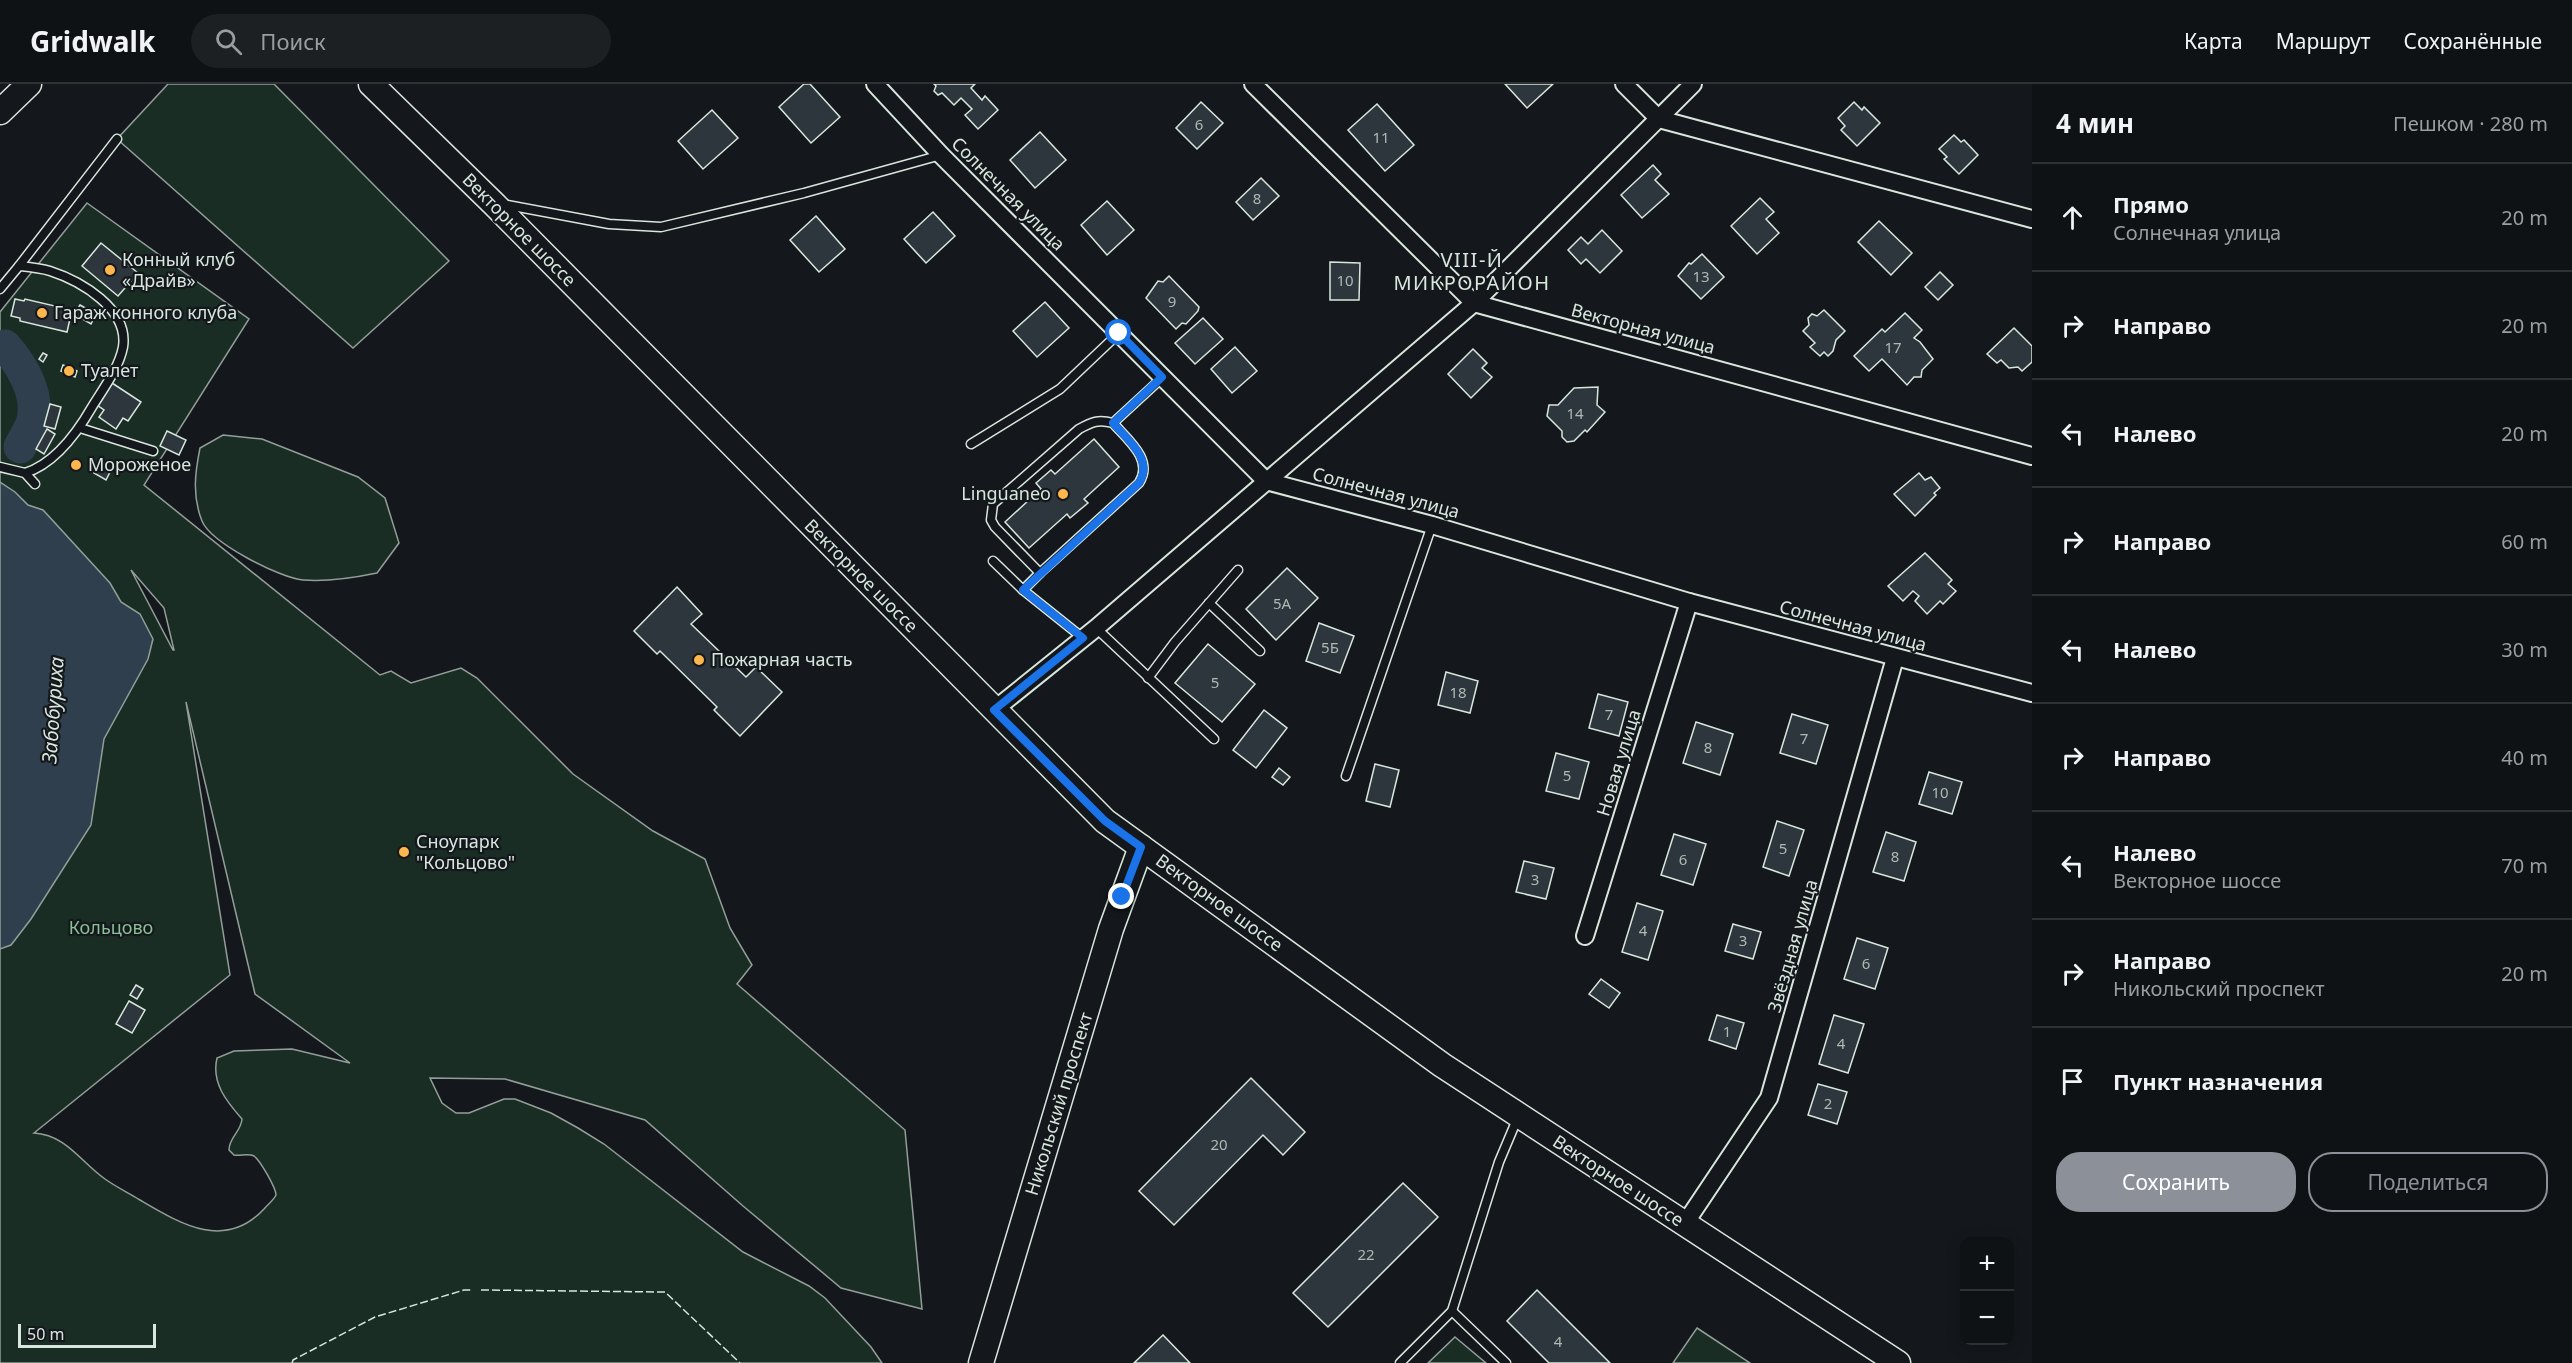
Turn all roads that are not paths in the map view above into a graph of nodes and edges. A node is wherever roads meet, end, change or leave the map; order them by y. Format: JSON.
{"nodes":[{"id":1,"x":29,"y":84,"type":"edge"},
{"id":2,"x":371,"y":84,"type":"edge"},
{"id":3,"x":875,"y":84,"type":"edge"},
{"id":4,"x":1253,"y":84,"type":"edge"},
{"id":5,"x":1624,"y":84,"type":"edge"},
{"id":6,"x":1693,"y":84,"type":"edge"},
{"id":7,"x":0,"y":112,"type":"edge"},
{"id":8,"x":1659,"y":119,"type":"junction"},
{"id":9,"x":117,"y":139,"type":"dead end"},
{"id":10,"x":941,"y":154,"type":"junction"},
{"id":11,"x":493,"y":202,"type":"junction"},
{"id":12,"x":2032,"y":219,"type":"edge"},
{"id":13,"x":19,"y":266,"type":"junction"},
{"id":14,"x":0,"y":289,"type":"edge"},
{"id":15,"x":1474,"y":303,"type":"junction"},
{"id":16,"x":1119,"y":333,"type":"junction"},
{"id":17,"x":1162,"y":377,"type":"junction"},
{"id":18,"x":1113,"y":423,"type":"junction"},
{"id":19,"x":80,"y":428,"type":"junction"},
{"id":20,"x":971,"y":444,"type":"dead end"},
{"id":21,"x":153,"y":451,"type":"dead end"},
{"id":22,"x":2032,"y":456,"type":"edge"},
{"id":23,"x":0,"y":466,"type":"edge"},
{"id":24,"x":25,"y":473,"type":"junction"},
{"id":25,"x":1266,"y":482,"type":"junction"},
{"id":26,"x":35,"y":484,"type":"dead end"},
{"id":27,"x":1432,"y":525,"type":"junction"},
{"id":28,"x":993,"y":561,"type":"dead end"},
{"id":29,"x":1238,"y":570,"type":"dead end"},
{"id":30,"x":1040,"y":573,"type":"junction"},
{"id":31,"x":1023,"y":590,"type":"junction"},
{"id":32,"x":1689,"y":602,"type":"junction"},
{"id":33,"x":1209,"y":603,"type":"junction"},
{"id":34,"x":1089,"y":633,"type":"junction"},
{"id":35,"x":1260,"y":651,"type":"dead end"},
{"id":36,"x":1895,"y":658,"type":"junction"},
{"id":37,"x":1148,"y":678,"type":"junction"},
{"id":38,"x":2032,"y":693,"type":"edge"},
{"id":39,"x":994,"y":710,"type":"junction"},
{"id":40,"x":1214,"y":739,"type":"dead end"},
{"id":41,"x":1346,"y":776,"type":"dead end"},
{"id":42,"x":1141,"y":847,"type":"junction"},
{"id":43,"x":1585,"y":936,"type":"dead end"},
{"id":44,"x":1519,"y":1116,"type":"junction"},
{"id":45,"x":1684,"y":1225,"type":"junction"},
{"id":46,"x":1452,"y":1311,"type":"junction"},
{"id":47,"x":981,"y":1363,"type":"edge"},
{"id":48,"x":1400,"y":1363,"type":"edge"},
{"id":49,"x":1506,"y":1363,"type":"edge"},
{"id":50,"x":1898,"y":1363,"type":"edge"}],
"edges":[{"from":1,"to":7,"type":"main road"},
{"from":2,"to":11,"type":"main road","name":"Векторное шоссе"},
{"from":3,"to":10,"type":"street","name":"Солнечная улица"},
{"from":4,"to":15,"type":"street","name":"Векторная улица"},
{"from":5,"to":8,"type":"street"},
{"from":6,"to":8,"type":"street"},
{"from":8,"to":12,"type":"street"},
{"from":8,"to":15,"type":"street"},
{"from":9,"to":13,"type":"lane"},
{"from":10,"to":11,"type":"lane"},
{"from":10,"to":16,"type":"street","name":"Солнечная улица"},
{"from":11,"to":39,"type":"main road","name":"Векторное шоссе"},
{"from":13,"to":14,"type":"lane"},
{"from":13,"to":19,"type":"lane"},
{"from":15,"to":22,"type":"street","name":"Векторная улица"},
{"from":15,"to":25,"type":"street"},
{"from":16,"to":17,"type":"street","name":"Солнечная улица"},
{"from":16,"to":20,"type":"lane"},
{"from":17,"to":18,"type":"lane"},
{"from":17,"to":25,"type":"street","name":"Солнечная улица"},
{"from":18,"to":30,"type":"lane"},
{"from":18,"to":30,"type":"lane"},
{"from":19,"to":21,"type":"lane"},
{"from":19,"to":24,"type":"lane"},
{"from":23,"to":24,"type":"lane"},
{"from":24,"to":26,"type":"lane"},
{"from":25,"to":27,"type":"street","name":"Солнечная улица"},
{"from":25,"to":34,"type":"street"},
{"from":27,"to":32,"type":"street","name":"Солнечная улица"},
{"from":27,"to":41,"type":"lane"},
{"from":28,"to":31,"type":"lane"},
{"from":29,"to":33,"type":"lane"},
{"from":30,"to":31,"type":"lane"},
{"from":31,"to":34,"type":"lane"},
{"from":32,"to":36,"type":"street","name":"Солнечная улица"},
{"from":32,"to":43,"type":"street","name":"Новая улица"},
{"from":33,"to":35,"type":"lane"},
{"from":33,"to":37,"type":"lane"},
{"from":34,"to":37,"type":"lane"},
{"from":34,"to":39,"type":"street"},
{"from":36,"to":38,"type":"street","name":"Солнечная улица"},
{"from":36,"to":45,"type":"street","name":"Звёздная улица"},
{"from":37,"to":40,"type":"lane"},
{"from":39,"to":42,"type":"main road","name":"Векторное шоссе"},
{"from":42,"to":44,"type":"main road","name":"Векторное шоссе"},
{"from":42,"to":47,"type":"main road","name":"Никольский проспект"},
{"from":44,"to":45,"type":"main road","name":"Векторное шоссе"},
{"from":44,"to":46,"type":"lane"},
{"from":45,"to":50,"type":"main road","name":"Векторное шоссе"},
{"from":46,"to":48,"type":"lane"},
{"from":46,"to":49,"type":"lane"}]}
